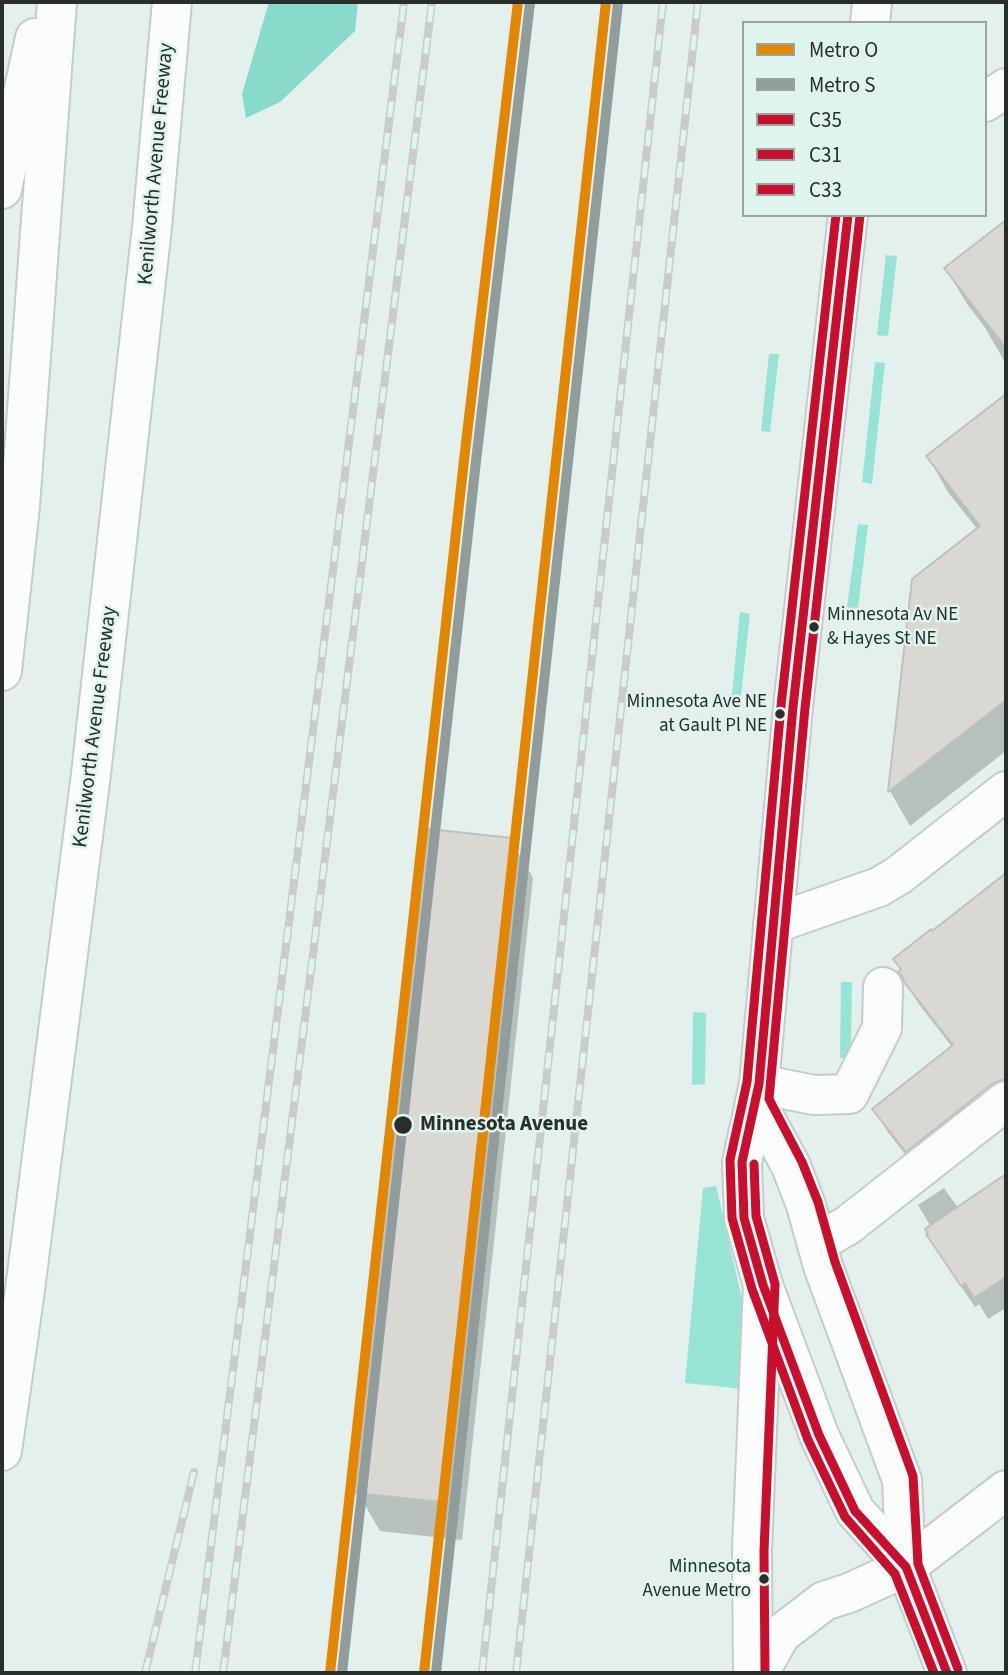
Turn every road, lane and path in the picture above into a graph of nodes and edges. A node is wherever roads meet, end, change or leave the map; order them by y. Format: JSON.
{"nodes":[{"id":1,"x":43,"y":2,"type":"edge"},
{"id":2,"x":57,"y":2,"type":"edge"},
{"id":3,"x":172,"y":2,"type":"edge"},
{"id":4,"x":199,"y":2,"type":"edge"},
{"id":5,"x":872,"y":2,"type":"edge"},
{"id":6,"x":870,"y":21,"type":"edge"},
{"id":7,"x":1006,"y":88,"type":"edge"},
{"id":8,"x":987,"y":101,"type":"edge"},
{"id":9,"x":2,"y":189,"type":"edge"},
{"id":10,"x":848,"y":217,"type":"edge"},
{"id":11,"x":152,"y":227,"type":"junction"},
{"id":12,"x":2,"y":671,"type":"edge"},
{"id":13,"x":1006,"y":791,"type":"edge"},
{"id":14,"x":774,"y":924,"type":"junction"},
{"id":15,"x":883,"y":987,"type":"dead end"},
{"id":16,"x":757,"y":1093,"type":"junction"},
{"id":17,"x":1006,"y":1101,"type":"edge"},
{"id":18,"x":817,"y":1244,"type":"junction"},
{"id":19,"x":763,"y":1285,"type":"junction"},
{"id":20,"x":2,"y":1451,"type":"edge"},
{"id":21,"x":1006,"y":1490,"type":"edge"},
{"id":22,"x":905,"y":1567,"type":"junction"},
{"id":23,"x":753,"y":1673,"type":"edge"},
{"id":24,"x":759,"y":1673,"type":"edge"},
{"id":25,"x":947,"y":1673,"type":"edge"}],
"edges":[{"from":1,"to":9,"type":"main road"},
{"from":2,"to":12,"type":"main road"},
{"from":3,"to":11,"type":"main road","name":"Kenilworth Avenue Freeway"},
{"from":4,"to":11,"type":"main road"},
{"from":5,"to":6,"type":"main road"},
{"from":7,"to":8,"type":"main road"},
{"from":10,"to":14,"type":"main road"},
{"from":11,"to":20,"type":"main road","name":"Kenilworth Avenue Freeway"},
{"from":13,"to":14,"type":"main road"},
{"from":14,"to":16,"type":"main road"},
{"from":15,"to":16,"type":"main road"},
{"from":16,"to":18,"type":"main road"},
{"from":16,"to":19,"type":"main road"},
{"from":17,"to":18,"type":"main road"},
{"from":18,"to":22,"type":"main road"},
{"from":19,"to":22,"type":"main road"},
{"from":19,"to":23,"type":"main road"},
{"from":21,"to":22,"type":"main road"},
{"from":22,"to":24,"type":"main road"},
{"from":22,"to":25,"type":"main road"}]}
